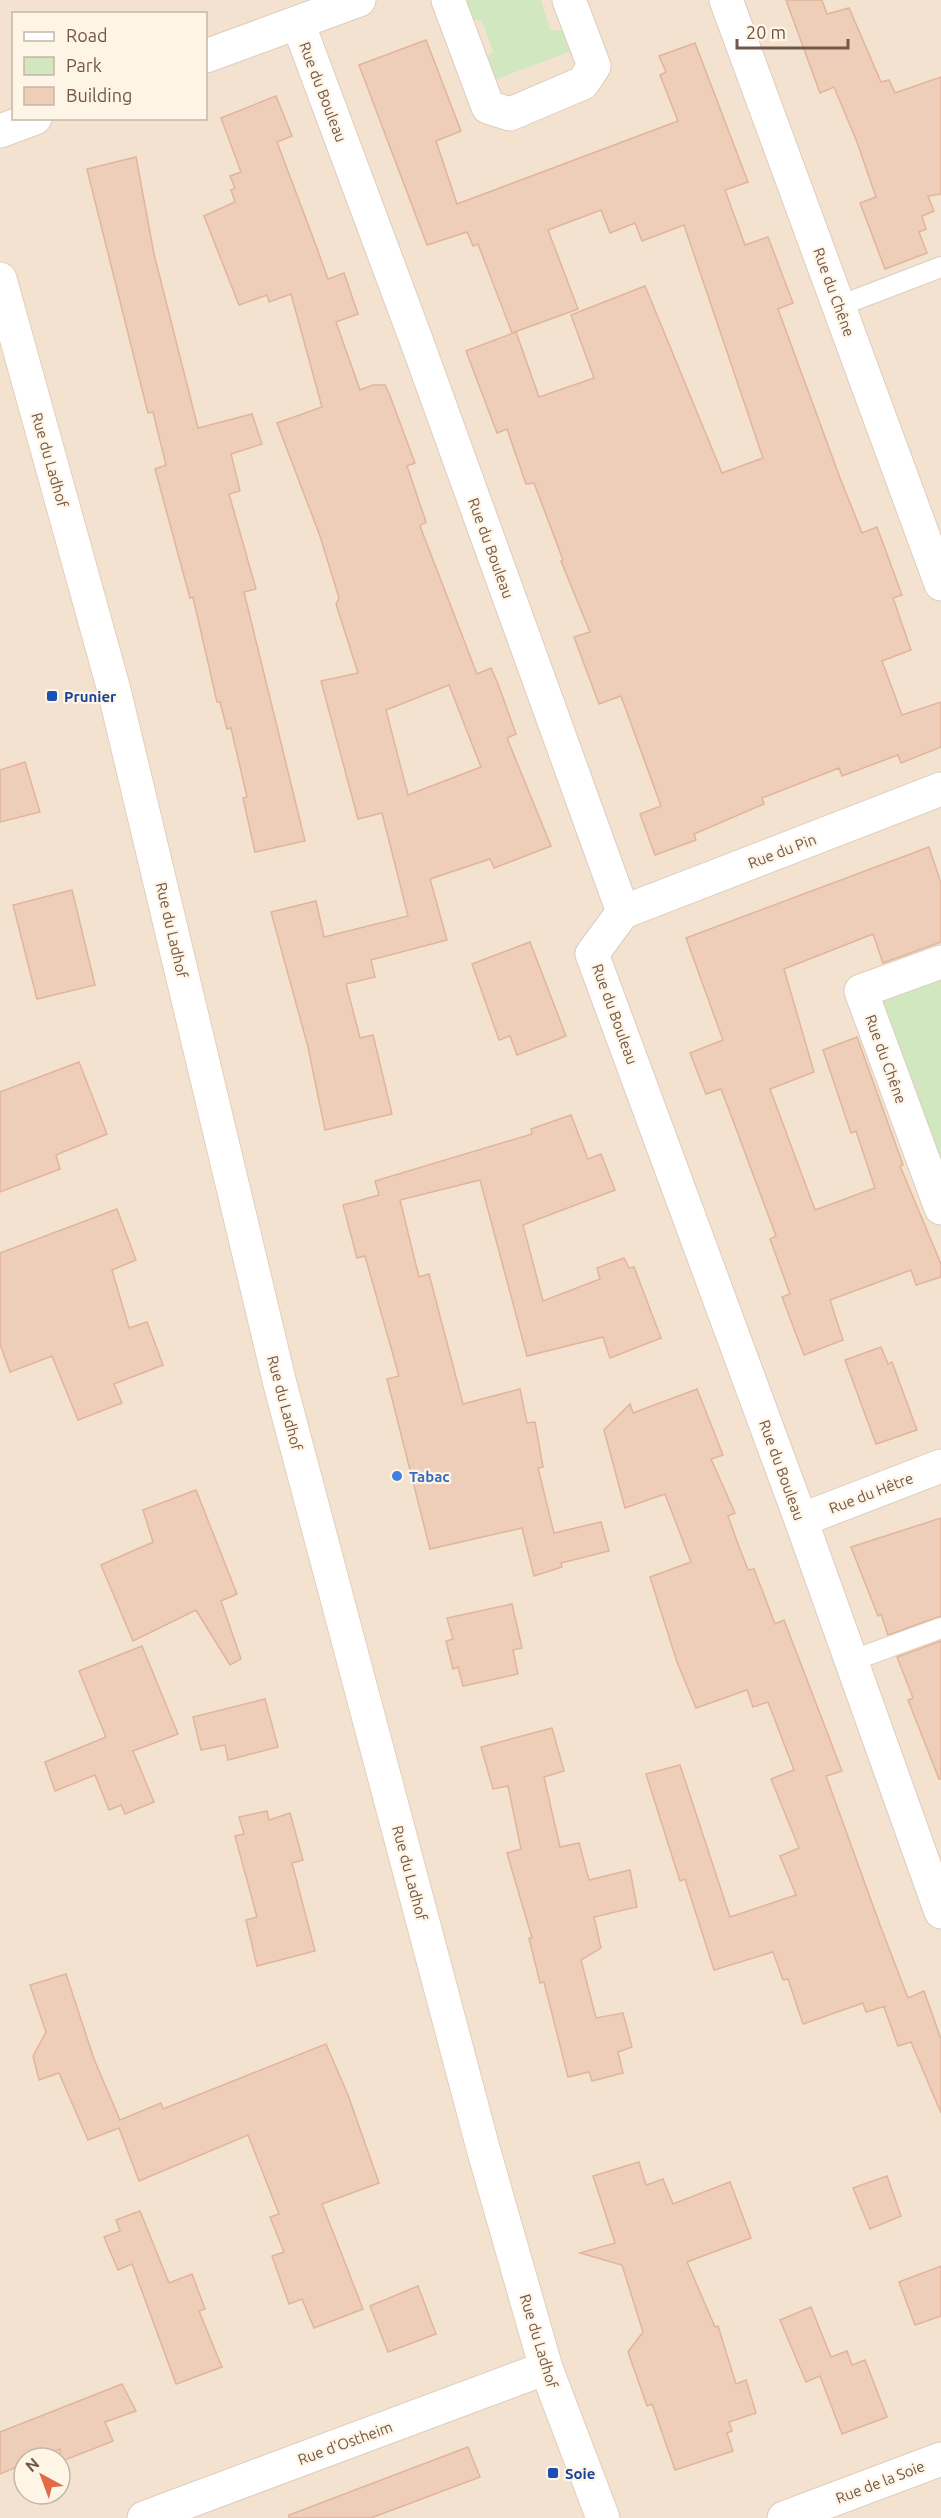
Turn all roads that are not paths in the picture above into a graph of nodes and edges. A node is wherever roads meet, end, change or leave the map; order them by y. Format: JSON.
{"nodes":[{"id":1,"x":359,"y":0,"type":"edge"},
{"id":2,"x":448,"y":0,"type":"edge"},
{"id":3,"x":569,"y":0,"type":"edge"},
{"id":4,"x":726,"y":0,"type":"edge"},
{"id":5,"x":297,"y":22,"type":"junction"},
{"id":6,"x":207,"y":56,"type":"edge"},
{"id":7,"x":30,"y":120,"type":"edge"},
{"id":8,"x":0,"y":131,"type":"edge"},
{"id":9,"x":941,"y":267,"type":"edge"},
{"id":10,"x":0,"y":279,"type":"edge"},
{"id":11,"x":839,"y":306,"type":"junction"},
{"id":12,"x":941,"y":584,"type":"edge"},
{"id":13,"x":941,"y":789,"type":"edge"},
{"id":14,"x":623,"y":912,"type":"junction"},
{"id":15,"x":941,"y":962,"type":"edge"},
{"id":16,"x":941,"y":1208,"type":"edge"},
{"id":17,"x":941,"y":1466,"type":"edge"},
{"id":18,"x":801,"y":1520,"type":"junction"},
{"id":19,"x":941,"y":1628,"type":"edge"},
{"id":20,"x":851,"y":1661,"type":"junction"},
{"id":21,"x":941,"y":1912,"type":"edge"},
{"id":22,"x":546,"y":2368,"type":"junction"},
{"id":23,"x":941,"y":2459,"type":"edge"},
{"id":24,"x":144,"y":2518,"type":"edge"},
{"id":25,"x":603,"y":2518,"type":"edge"},
{"id":26,"x":784,"y":2518,"type":"edge"}],
"edges":[{"from":1,"to":5,"type":"street"},
{"from":2,"to":3,"type":"street"},
{"from":4,"to":11,"type":"street","name":"Rue du Chêne"},
{"from":5,"to":6,"type":"street"},
{"from":5,"to":14,"type":"street","name":"Rue du Bouleau"},
{"from":7,"to":8,"type":"street"},
{"from":9,"to":11,"type":"lane"},
{"from":10,"to":22,"type":"street","name":"Rue du Ladhof"},
{"from":11,"to":12,"type":"street","name":"Rue du Chêne"},
{"from":13,"to":14,"type":"street","name":"Rue du Pin"},
{"from":14,"to":18,"type":"street","name":"Rue du Bouleau"},
{"from":15,"to":16,"type":"street","name":"Rue du Chêne"},
{"from":17,"to":18,"type":"street","name":"Rue du Hêtre"},
{"from":18,"to":20,"type":"street","name":"Rue du Bouleau"},
{"from":19,"to":20,"type":"lane"},
{"from":20,"to":21,"type":"street","name":"Rue du Bouleau"},
{"from":22,"to":24,"type":"street","name":"Rue d'Ostheim"},
{"from":22,"to":25,"type":"street","name":"Rue du Ladhof"},
{"from":23,"to":26,"type":"street","name":"Rue de la Soie"}]}
